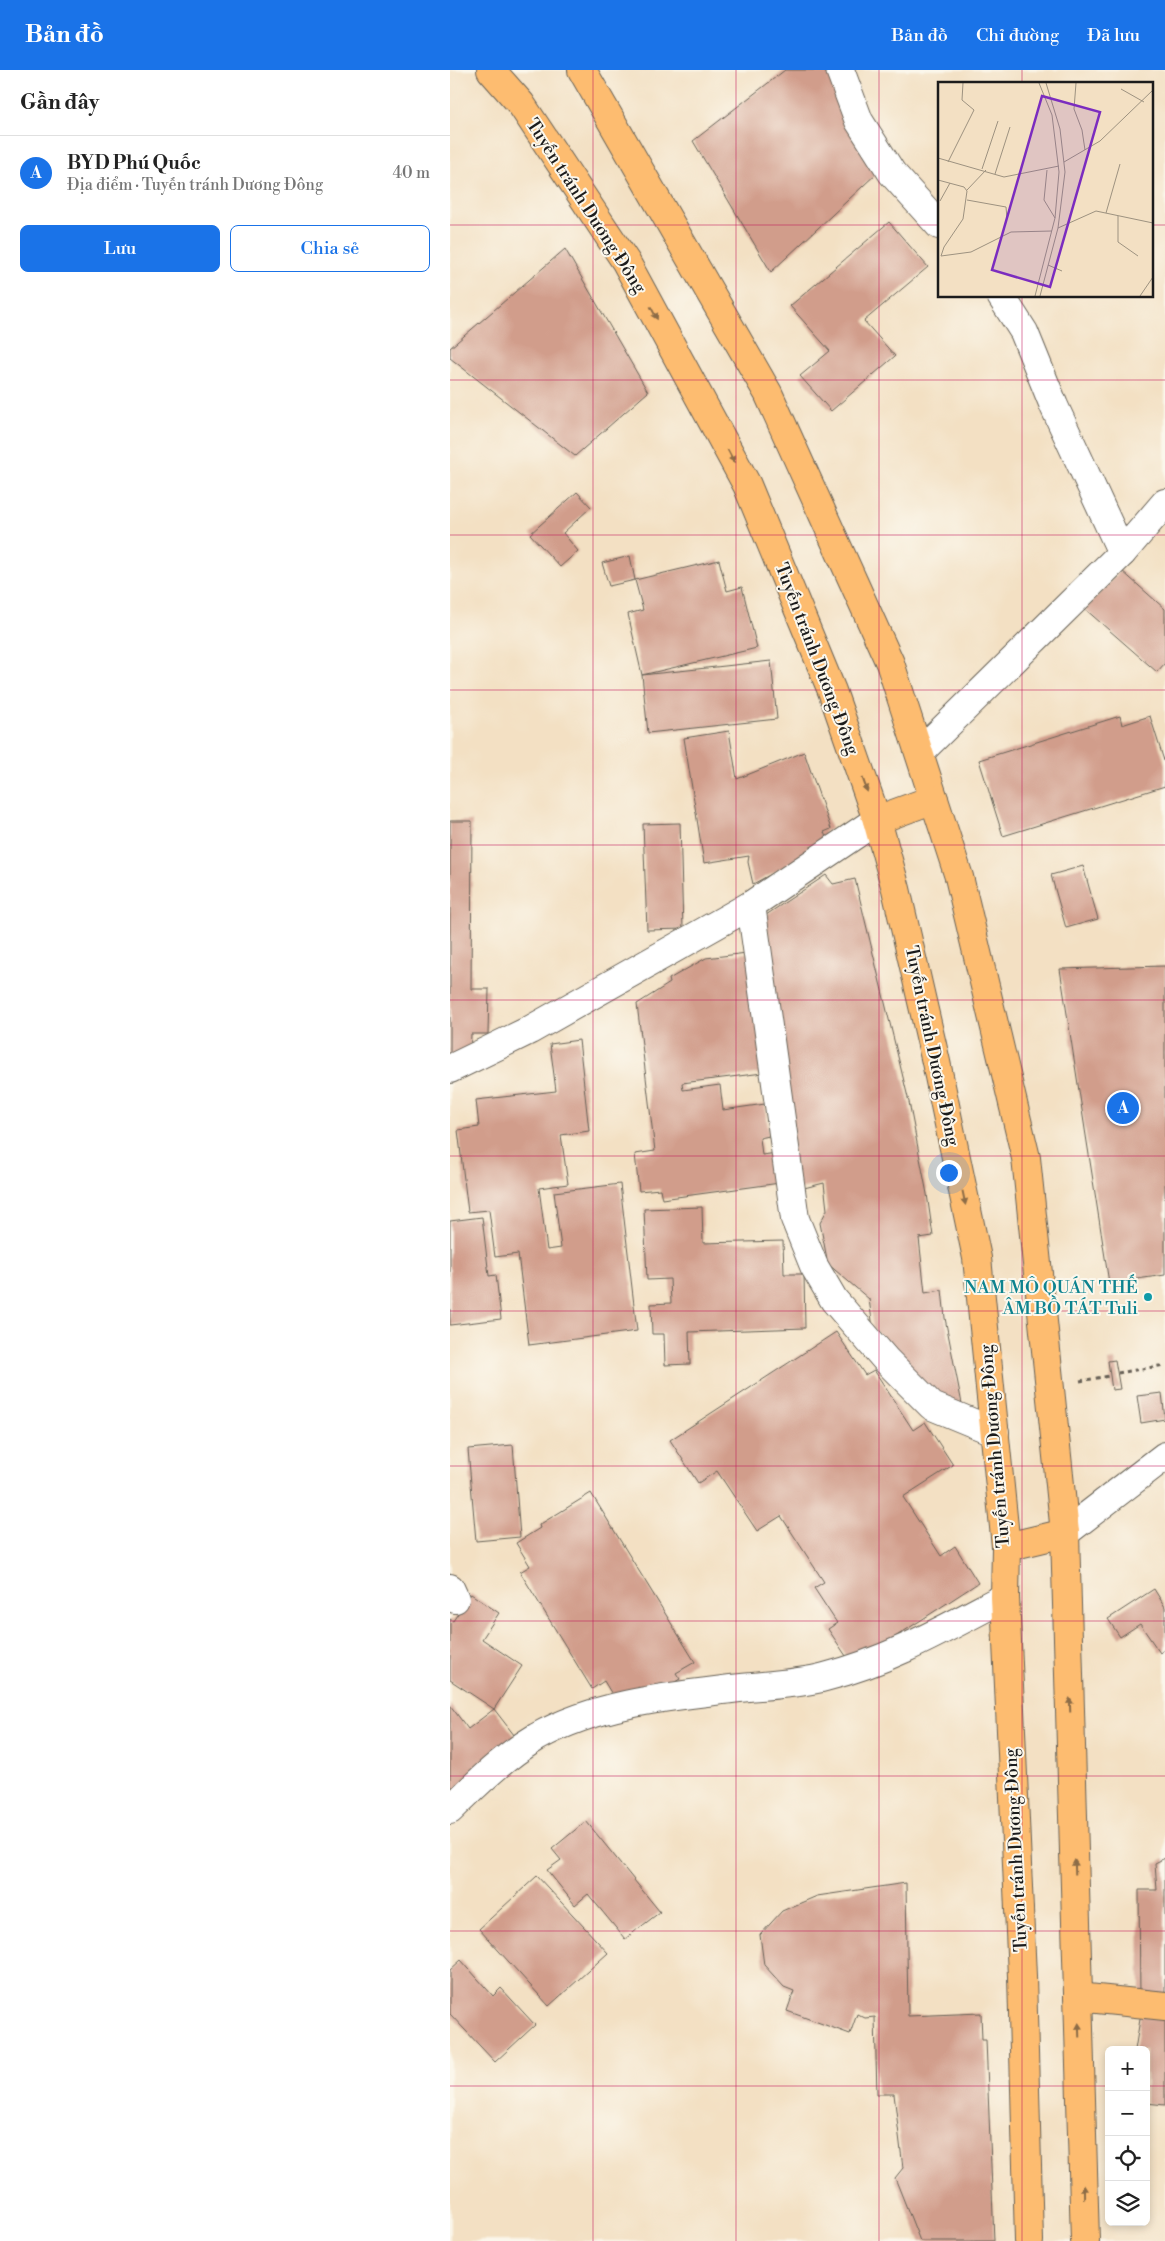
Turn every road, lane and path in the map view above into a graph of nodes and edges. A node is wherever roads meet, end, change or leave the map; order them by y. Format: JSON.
{"nodes":[{"id":1,"x":490,"y":70,"type":"edge"},
{"id":2,"x":582,"y":70,"type":"edge"},
{"id":3,"x":840,"y":70,"type":"edge"},
{"id":4,"x":938,"y":224,"type":"edge"},
{"id":5,"x":1002,"y":298,"type":"edge"},
{"id":6,"x":1165,"y":503,"type":"edge"},
{"id":7,"x":1122,"y":553,"type":"junction"},
{"id":8,"x":920,"y":752,"type":"junction"},
{"id":9,"x":934,"y":799,"type":"junction"},
{"id":10,"x":877,"y":820,"type":"junction"},
{"id":11,"x":751,"y":905,"type":"junction"},
{"id":12,"x":450,"y":1069,"type":"edge"},
{"id":13,"x":1165,"y":1365,"type":"edge"},
{"id":14,"x":1118,"y":1374,"type":"dead end"},
{"id":15,"x":996,"y":1432,"type":"junction"},
{"id":16,"x":1165,"y":1456,"type":"edge"},
{"id":17,"x":1065,"y":1533,"type":"junction"},
{"id":18,"x":1006,"y":1547,"type":"junction"},
{"id":19,"x":1005,"y":1597,"type":"junction"},
{"id":20,"x":450,"y":1810,"type":"edge"},
{"id":21,"x":1078,"y":1997,"type":"junction"},
{"id":22,"x":1165,"y":2006,"type":"edge"},
{"id":23,"x":1029,"y":2241,"type":"edge"},
{"id":24,"x":1084,"y":2241,"type":"edge"}],
"edges":[{"from":1,"to":10,"type":"main road","name":"Tuyến tránh Dương Đông","one_way":true},
{"from":2,"to":8,"type":"main road"},
{"from":3,"to":4,"type":"street"},
{"from":5,"to":7,"type":"street"},
{"from":6,"to":7,"type":"street"},
{"from":7,"to":8,"type":"street"},
{"from":8,"to":9,"type":"main road"},
{"from":9,"to":10,"type":"main road"},
{"from":9,"to":17,"type":"main road"},
{"from":10,"to":11,"type":"street"},
{"from":10,"to":15,"type":"main road","name":"Tuyến tránh Dương Đông","one_way":true},
{"from":11,"to":12,"type":"street"},
{"from":11,"to":15,"type":"street"},
{"from":13,"to":14,"type":"path"},
{"from":15,"to":18,"type":"main road","name":"Tuyến tránh Dương Đông"},
{"from":16,"to":17,"type":"street"},
{"from":17,"to":18,"type":"main road"},
{"from":21,"to":17,"type":"main road","one_way":true},
{"from":18,"to":19,"type":"main road","name":"Tuyến tránh Dương Đông"},
{"from":19,"to":20,"type":"street"},
{"from":19,"to":23,"type":"main road","name":"Tuyến tránh Dương Đông"},
{"from":21,"to":22,"type":"main road"},
{"from":24,"to":21,"type":"main road","one_way":true}]}
